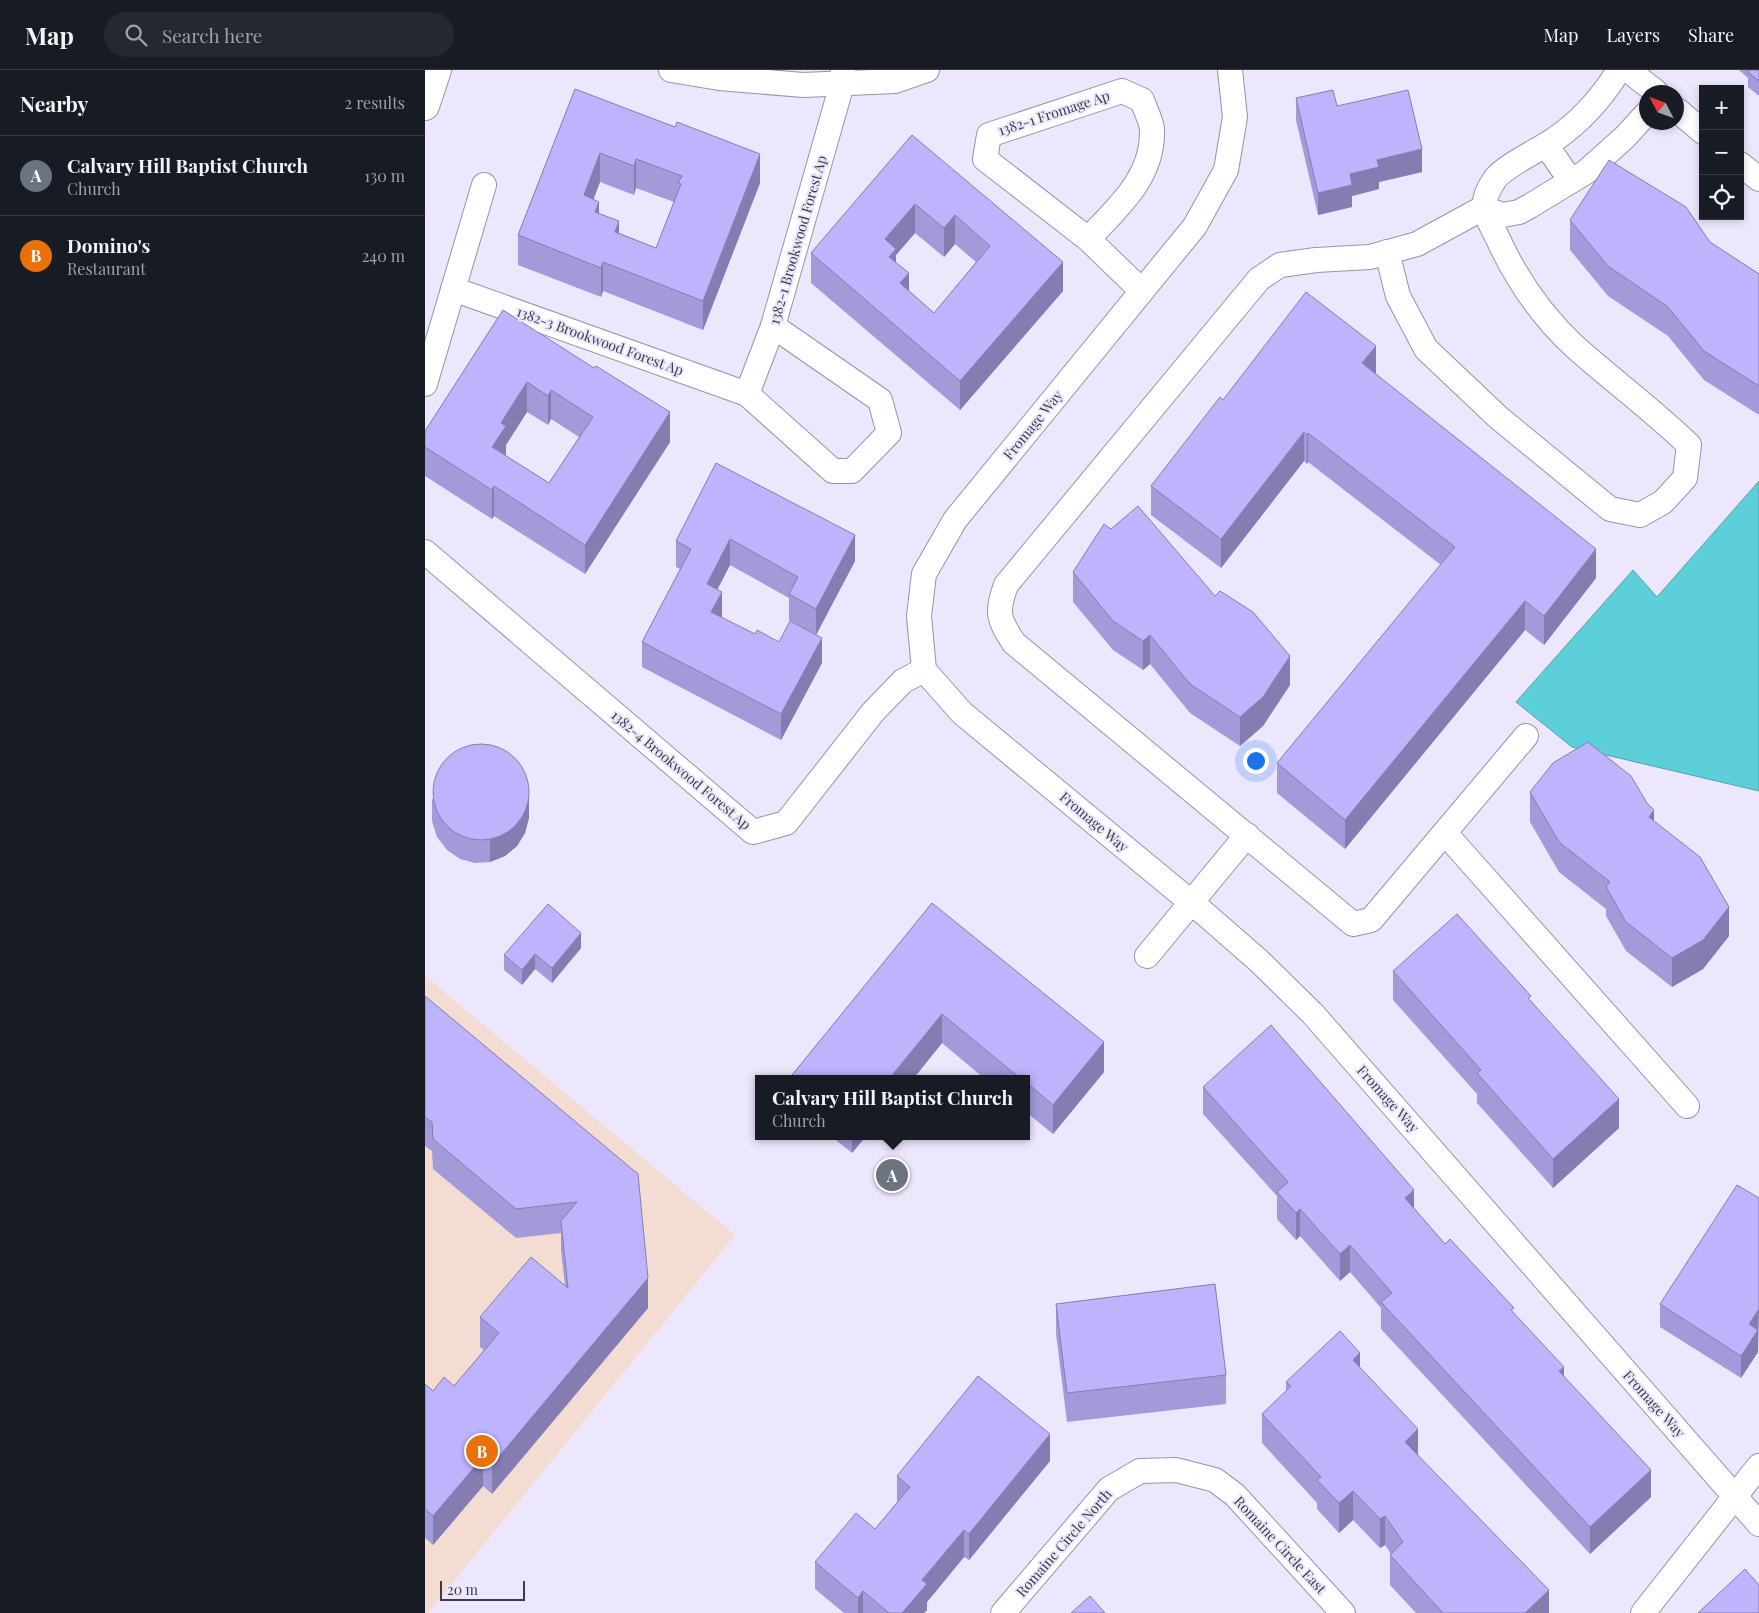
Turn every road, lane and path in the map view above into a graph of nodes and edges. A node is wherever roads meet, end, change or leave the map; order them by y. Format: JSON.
{"nodes":[{"id":1,"x":437,"y":70,"type":"edge"},
{"id":2,"x":671,"y":70,"type":"edge"},
{"id":3,"x":927,"y":70,"type":"edge"},
{"id":4,"x":1230,"y":70,"type":"edge"},
{"id":5,"x":1619,"y":70,"type":"edge"},
{"id":6,"x":1628,"y":70,"type":"edge"},
{"id":7,"x":843,"y":77,"type":"edge"},
{"id":8,"x":1647,"y":85,"type":"edge"},
{"id":9,"x":425,"y":106,"type":"edge"},
{"id":10,"x":1684,"y":116,"type":"edge"},
{"id":11,"x":1639,"y":122,"type":"edge"},
{"id":12,"x":1701,"y":130,"type":"edge"},
{"id":13,"x":1545,"y":145,"type":"junction"},
{"id":14,"x":1744,"y":167,"type":"edge"},
{"id":15,"x":1759,"y":179,"type":"edge"},
{"id":16,"x":1571,"y":181,"type":"junction"},
{"id":17,"x":484,"y":185,"type":"dead end"},
{"id":18,"x":1483,"y":208,"type":"junction"},
{"id":19,"x":1087,"y":238,"type":"junction"},
{"id":20,"x":1387,"y":252,"type":"junction"},
{"id":21,"x":453,"y":288,"type":"junction"},
{"id":22,"x":1142,"y":291,"type":"junction"},
{"id":23,"x":773,"y":326,"type":"junction"},
{"id":24,"x":425,"y":384,"type":"edge"},
{"id":25,"x":747,"y":394,"type":"junction"},
{"id":26,"x":425,"y":552,"type":"edge"},
{"id":27,"x":924,"y":670,"type":"junction"},
{"id":28,"x":1526,"y":736,"type":"dead end"},
{"id":29,"x":1445,"y":833,"type":"junction"},
{"id":30,"x":1247,"y":835,"type":"junction"},
{"id":31,"x":1192,"y":903,"type":"junction"},
{"id":32,"x":1147,"y":956,"type":"dead end"},
{"id":33,"x":1687,"y":1106,"type":"dead end"},
{"id":34,"x":1759,"y":1466,"type":"edge"},
{"id":35,"x":1215,"y":1480,"type":"joint"},
{"id":36,"x":1735,"y":1495,"type":"junction"},
{"id":37,"x":1759,"y":1524,"type":"edge"},
{"id":38,"x":1003,"y":1613,"type":"edge"},
{"id":39,"x":1343,"y":1613,"type":"edge"},
{"id":40,"x":1643,"y":1613,"type":"edge"}],
"edges":[{"from":1,"to":9,"type":"main road"},
{"from":2,"to":7,"type":"street"},
{"from":3,"to":7,"type":"street"},
{"from":4,"to":22,"type":"street","name":"Fromage Way"},
{"from":5,"to":13,"type":"street"},
{"from":6,"to":8,"type":"street"},
{"from":7,"to":23,"type":"street","name":"1382-1 Brookwood Forest Ap"},
{"from":10,"to":12,"type":"street"},
{"from":11,"to":16,"type":"street"},
{"from":13,"to":16,"type":"street"},
{"from":13,"to":18,"type":"street"},
{"from":14,"to":15,"type":"street"},
{"from":16,"to":18,"type":"street"},
{"from":17,"to":21,"type":"street"},
{"from":18,"to":20,"type":"street"},
{"from":18,"to":20,"type":"street"},
{"from":19,"to":19,"type":"street","name":"1382-1 Fromage Ap"},
{"from":19,"to":22,"type":"street","name":"1382-1 Fromage Ap"},
{"from":20,"to":30,"type":"street"},
{"from":21,"to":24,"type":"street"},
{"from":21,"to":25,"type":"street","name":"1382-3 Brookwood Forest Ap"},
{"from":22,"to":27,"type":"street","name":"Fromage Way"},
{"from":23,"to":25,"type":"street","name":"1382-1 Brookwood Forest Ap"},
{"from":23,"to":25,"type":"street"},
{"from":26,"to":27,"type":"street","name":"1382-4 Brookwood Forest Ap"},
{"from":27,"to":31,"type":"street","name":"Fromage Way"},
{"from":28,"to":29,"type":"street"},
{"from":29,"to":30,"type":"street"},
{"from":29,"to":33,"type":"street"},
{"from":30,"to":31,"type":"street"},
{"from":31,"to":32,"type":"street"},
{"from":31,"to":36,"type":"street","name":"Fromage Way"},
{"from":34,"to":36,"type":"street"},
{"from":35,"to":38,"type":"street","name":"Romaine Circle North"},
{"from":35,"to":39,"type":"street","name":"Romaine Circle East"},
{"from":36,"to":37,"type":"street","name":"Fromage Way"},
{"from":36,"to":40,"type":"street"}]}
